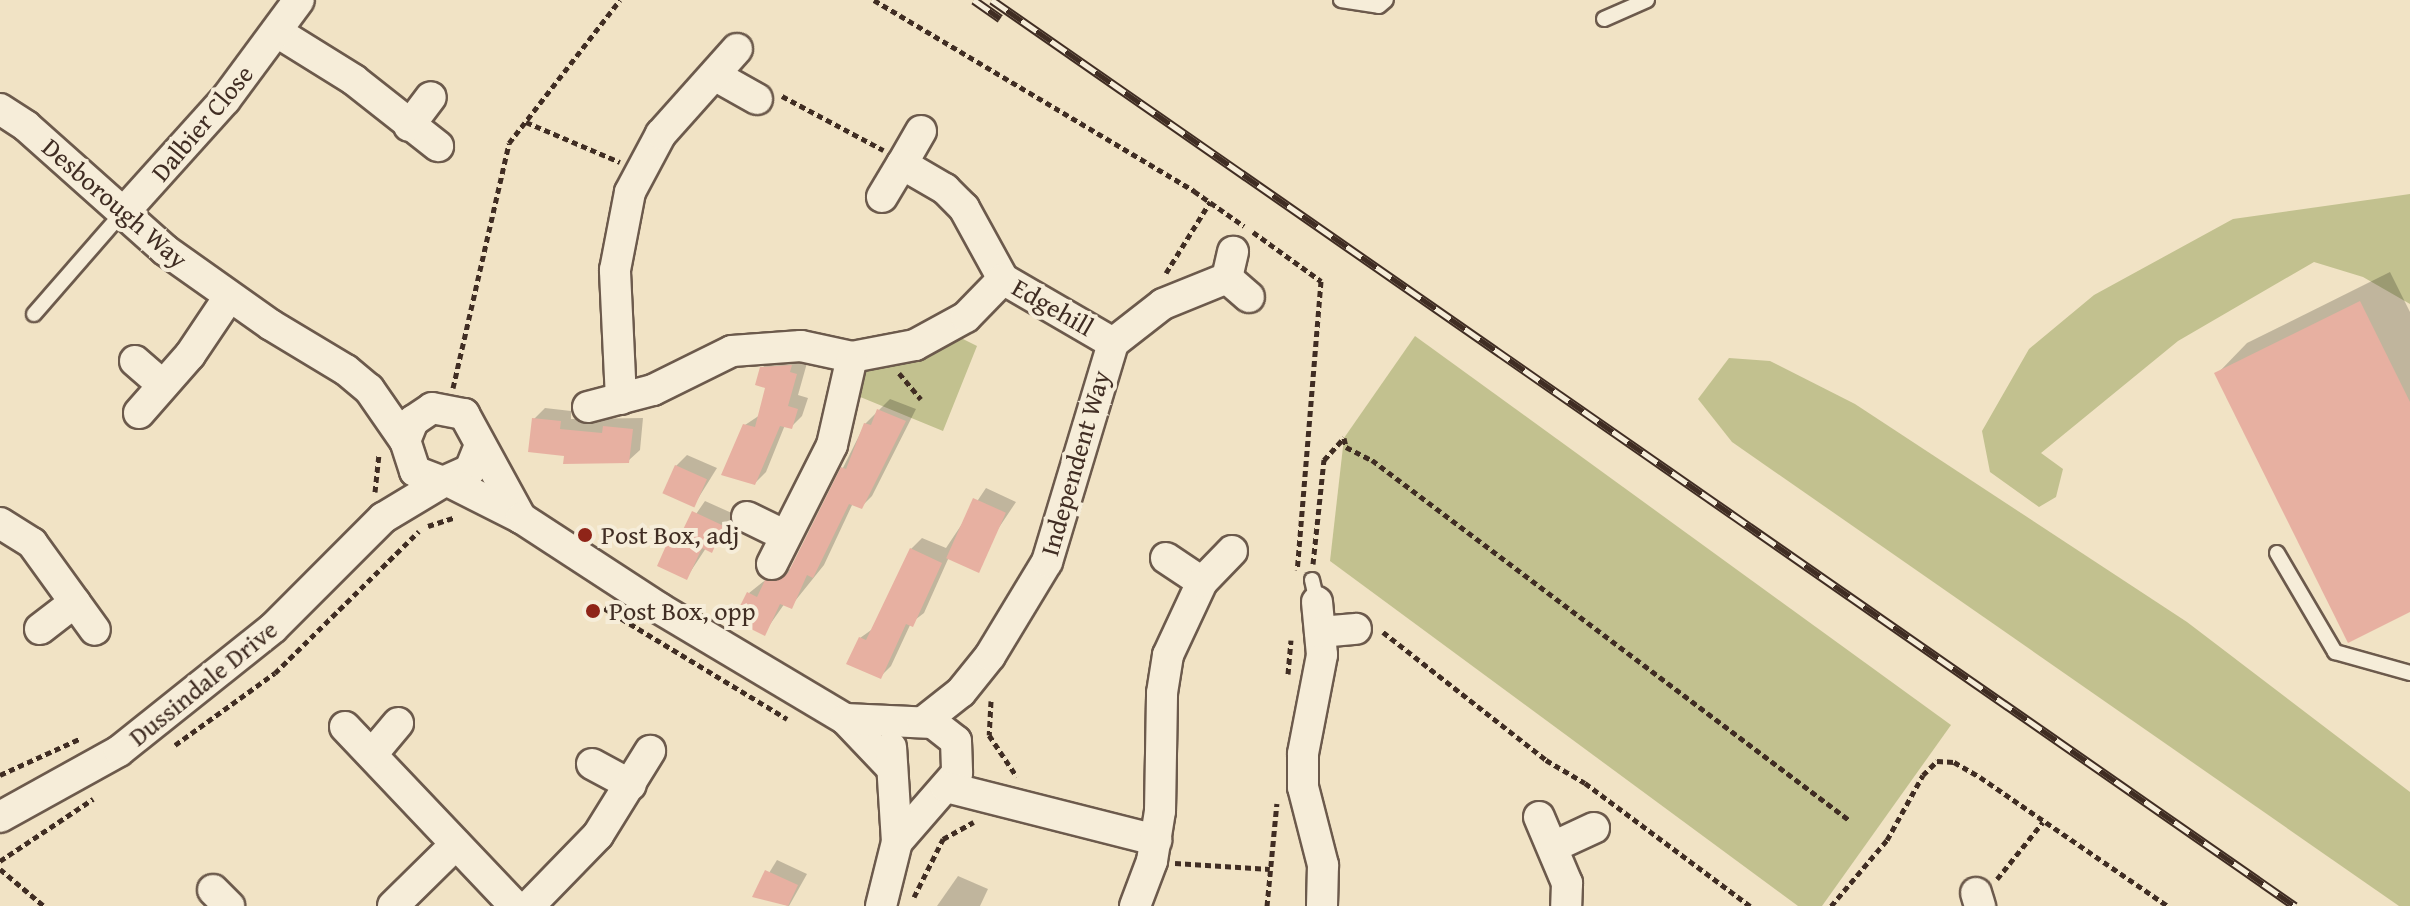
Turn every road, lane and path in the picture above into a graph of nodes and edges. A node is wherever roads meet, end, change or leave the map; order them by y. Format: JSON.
{"nodes":[{"id":1,"x":299,"y":0,"type":"edge"},
{"id":2,"x":620,"y":0,"type":"edge"},
{"id":3,"x":874,"y":0,"type":"edge"},
{"id":4,"x":1341,"y":0,"type":"edge"},
{"id":5,"x":1386,"y":0,"type":"edge"},
{"id":6,"x":1647,"y":0,"type":"edge"},
{"id":7,"x":1604,"y":19,"type":"dead end"},
{"id":8,"x":277,"y":32,"type":"junction"},
{"id":9,"x":737,"y":49,"type":"dead end"},
{"id":10,"x":716,"y":76,"type":"junction"},
{"id":11,"x":431,"y":97,"type":"dead end"},
{"id":12,"x":757,"y":99,"type":"joint"},
{"id":13,"x":0,"y":109,"type":"edge"},
{"id":14,"x":526,"y":122,"type":"junction"},
{"id":15,"x":409,"y":126,"type":"junction"},
{"id":16,"x":921,"y":131,"type":"dead end"},
{"id":17,"x":438,"y":146,"type":"dead end"},
{"id":18,"x":902,"y":164,"type":"junction"},
{"id":19,"x":638,"y":172,"type":"junction"},
{"id":20,"x":882,"y":197,"type":"dead end"},
{"id":21,"x":1210,"y":202,"type":"junction"},
{"id":22,"x":124,"y":212,"type":"junction"},
{"id":23,"x":1236,"y":276,"type":"dead end"},
{"id":24,"x":1003,"y":279,"type":"junction"},
{"id":25,"x":229,"y":297,"type":"junction"},
{"id":26,"x":1163,"y":304,"type":"junction"},
{"id":27,"x":34,"y":314,"type":"dead end"},
{"id":28,"x":1113,"y":343,"type":"junction"},
{"id":29,"x":852,"y":357,"type":"junction"},
{"id":30,"x":135,"y":361,"type":"dead end"},
{"id":31,"x":163,"y":385,"type":"junction"},
{"id":32,"x":369,"y":389,"type":"junction"},
{"id":33,"x":463,"y":392,"type":"dead end"},
{"id":34,"x":443,"y":395,"type":"junction"},
{"id":35,"x":621,"y":399,"type":"junction"},
{"id":36,"x":588,"y":407,"type":"dead end"},
{"id":37,"x":139,"y":413,"type":"dead end"},
{"id":38,"x":480,"y":445,"type":"junction"},
{"id":39,"x":396,"y":448,"type":"junction"},
{"id":40,"x":447,"y":482,"type":"junction"},
{"id":41,"x":378,"y":508,"type":"junction"},
{"id":42,"x":461,"y":516,"type":"dead end"},
{"id":43,"x":747,"y":517,"type":"dead end"},
{"id":44,"x":521,"y":518,"type":"junction"},
{"id":45,"x":0,"y":523,"type":"edge"},
{"id":46,"x":784,"y":535,"type":"junction"},
{"id":47,"x":1232,"y":551,"type":"dead end"},
{"id":48,"x":2277,"y":553,"type":"dead end"},
{"id":49,"x":1166,"y":558,"type":"dead end"},
{"id":50,"x":772,"y":564,"type":"dead end"},
{"id":51,"x":1202,"y":582,"type":"junction"},
{"id":52,"x":75,"y":602,"type":"junction"},
{"id":53,"x":598,"y":604,"type":"dead end"},
{"id":54,"x":1310,"y":609,"type":"junction"},
{"id":55,"x":1367,"y":628,"type":"joint"},
{"id":56,"x":40,"y":629,"type":"dead end"},
{"id":57,"x":95,"y":630,"type":"dead end"},
{"id":58,"x":275,"y":673,"type":"dead end"},
{"id":59,"x":2410,"y":673,"type":"edge"},
{"id":60,"x":1287,"y":685,"type":"dead end"},
{"id":61,"x":961,"y":692,"type":"junction"},
{"id":62,"x":993,"y":692,"type":"dead end"},
{"id":63,"x":845,"y":719,"type":"junction"},
{"id":64,"x":398,"y":723,"type":"dead end"},
{"id":65,"x":918,"y":723,"type":"junction"},
{"id":66,"x":799,"y":726,"type":"dead end"},
{"id":67,"x":345,"y":727,"type":"dead end"},
{"id":68,"x":93,"y":733,"type":"dead end"},
{"id":69,"x":958,"y":746,"type":"junction"},
{"id":70,"x":650,"y":751,"type":"dead end"},
{"id":71,"x":373,"y":753,"type":"junction"},
{"id":72,"x":592,"y":764,"type":"dead end"},
{"id":73,"x":891,"y":770,"type":"junction"},
{"id":74,"x":0,"y":775,"type":"edge"},
{"id":75,"x":631,"y":785,"type":"junction"},
{"id":76,"x":944,"y":789,"type":"junction"},
{"id":77,"x":1278,"y":792,"type":"dead end"},
{"id":78,"x":1025,"y":807,"type":"junction"},
{"id":79,"x":0,"y":817,"type":"edge"},
{"id":80,"x":1539,"y":817,"type":"dead end"},
{"id":81,"x":981,"y":820,"type":"dead end"},
{"id":82,"x":1849,"y":820,"type":"dead end"},
{"id":83,"x":2043,"y":822,"type":"junction"},
{"id":84,"x":1594,"y":828,"type":"dead end"},
{"id":85,"x":897,"y":842,"type":"junction"},
{"id":86,"x":456,"y":844,"type":"junction"},
{"id":87,"x":1555,"y":846,"type":"junction"},
{"id":88,"x":1160,"y":851,"type":"junction"},
{"id":89,"x":0,"y":869,"type":"edge"},
{"id":90,"x":1270,"y":869,"type":"junction"},
{"id":91,"x":2002,"y":875,"type":"dead end"},
{"id":92,"x":44,"y":906,"type":"edge"},
{"id":93,"x":393,"y":906,"type":"edge"},
{"id":94,"x":515,"y":906,"type":"edge"},
{"id":95,"x":529,"y":906,"type":"edge"},
{"id":96,"x":881,"y":906,"type":"edge"},
{"id":97,"x":911,"y":906,"type":"edge"},
{"id":98,"x":1135,"y":906,"type":"edge"},
{"id":99,"x":1267,"y":906,"type":"edge"},
{"id":100,"x":1322,"y":906,"type":"edge"},
{"id":101,"x":1566,"y":906,"type":"edge"},
{"id":102,"x":1750,"y":906,"type":"edge"},
{"id":103,"x":1831,"y":906,"type":"edge"},
{"id":104,"x":2168,"y":906,"type":"edge"}],
"edges":[{"from":1,"to":8,"type":"street","name":"Dalbier Close"},
{"from":2,"to":14,"type":"path"},
{"from":3,"to":21,"type":"path"},
{"from":4,"to":5,"type":"lane"},
{"from":6,"to":7,"type":"lane"},
{"from":8,"to":15,"type":"street"},
{"from":8,"to":22,"type":"street","name":"Dalbier Close"},
{"from":9,"to":10,"type":"street"},
{"from":10,"to":12,"type":"street"},
{"from":10,"to":19,"type":"street"},
{"from":11,"to":15,"type":"street"},
{"from":12,"to":18,"type":"path"},
{"from":13,"to":22,"type":"street","name":"Desborough Way"},
{"from":14,"to":19,"type":"path"},
{"from":14,"to":34,"type":"path"},
{"from":15,"to":17,"type":"street"},
{"from":16,"to":18,"type":"street"},
{"from":18,"to":20,"type":"street"},
{"from":18,"to":24,"type":"street","name":"Edgehill"},
{"from":19,"to":35,"type":"street"},
{"from":21,"to":26,"type":"path"},
{"from":21,"to":54,"type":"path"},
{"from":22,"to":25,"type":"street","name":"Desborough Way"},
{"from":22,"to":27,"type":"lane"},
{"from":23,"to":26,"type":"street","name":"Independent Way"},
{"from":24,"to":28,"type":"street","name":"Edgehill"},
{"from":24,"to":29,"type":"street"},
{"from":25,"to":31,"type":"street"},
{"from":25,"to":32,"type":"street","name":"Desborough Way"},
{"from":26,"to":28,"type":"street","name":"Independent Way"},
{"from":28,"to":61,"type":"street","name":"Independent Way"},
{"from":29,"to":35,"type":"street"},
{"from":29,"to":46,"type":"street"},
{"from":30,"to":31,"type":"street"},
{"from":31,"to":37,"type":"street"},
{"from":32,"to":34,"type":"street","name":"Desborough Way"},
{"from":32,"to":39,"type":"street","name":"Desborough Way"},
{"from":33,"to":34,"type":"path"},
{"from":34,"to":38,"type":"street"},
{"from":34,"to":39,"type":"street","name":"Dussindale Drive"},
{"from":35,"to":36,"type":"street"},
{"from":38,"to":40,"type":"street","name":"Dussindale Drive"},
{"from":38,"to":44,"type":"street"},
{"from":39,"to":40,"type":"street"},
{"from":39,"to":41,"type":"street","name":"Dussindale Drive"},
{"from":39,"to":41,"type":"path"},
{"from":40,"to":41,"type":"street","name":"Dussindale Drive"},
{"from":40,"to":44,"type":"street"},
{"from":41,"to":79,"type":"street","name":"Dussindale Drive"},
{"from":42,"to":58,"type":"path"},
{"from":43,"to":46,"type":"street"},
{"from":44,"to":63,"type":"street"},
{"from":45,"to":52,"type":"street"},
{"from":46,"to":50,"type":"street"},
{"from":47,"to":51,"type":"street"},
{"from":48,"to":59,"type":"lane"},
{"from":49,"to":51,"type":"street"},
{"from":51,"to":88,"type":"street"},
{"from":52,"to":56,"type":"street"},
{"from":52,"to":57,"type":"street"},
{"from":53,"to":66,"type":"path"},
{"from":54,"to":55,"type":"street"},
{"from":54,"to":60,"type":"path"},
{"from":54,"to":82,"type":"path"},
{"from":54,"to":100,"type":"street"},
{"from":55,"to":102,"type":"path"},
{"from":61,"to":65,"type":"street","name":"Independent Way"},
{"from":61,"to":69,"type":"street"},
{"from":62,"to":78,"type":"path"},
{"from":63,"to":65,"type":"street"},
{"from":63,"to":73,"type":"street"},
{"from":64,"to":71,"type":"street"},
{"from":65,"to":69,"type":"street"},
{"from":65,"to":73,"type":"street"},
{"from":67,"to":71,"type":"street"},
{"from":68,"to":74,"type":"path"},
{"from":69,"to":76,"type":"street"},
{"from":69,"to":78,"type":"street"},
{"from":70,"to":75,"type":"street"},
{"from":71,"to":86,"type":"street"},
{"from":72,"to":75,"type":"street"},
{"from":73,"to":76,"type":"street"},
{"from":73,"to":85,"type":"street"},
{"from":75,"to":95,"type":"street"},
{"from":76,"to":78,"type":"street"},
{"from":76,"to":85,"type":"street"},
{"from":77,"to":90,"type":"path"},
{"from":78,"to":88,"type":"street"},
{"from":80,"to":87,"type":"street"},
{"from":81,"to":97,"type":"path"},
{"from":83,"to":91,"type":"path"},
{"from":83,"to":103,"type":"path"},
{"from":83,"to":104,"type":"path"},
{"from":84,"to":87,"type":"street"},
{"from":85,"to":96,"type":"street"},
{"from":86,"to":93,"type":"street"},
{"from":86,"to":94,"type":"street"},
{"from":87,"to":101,"type":"street"},
{"from":88,"to":90,"type":"path"},
{"from":88,"to":98,"type":"street"},
{"from":89,"to":92,"type":"path"},
{"from":90,"to":99,"type":"path"}]}
